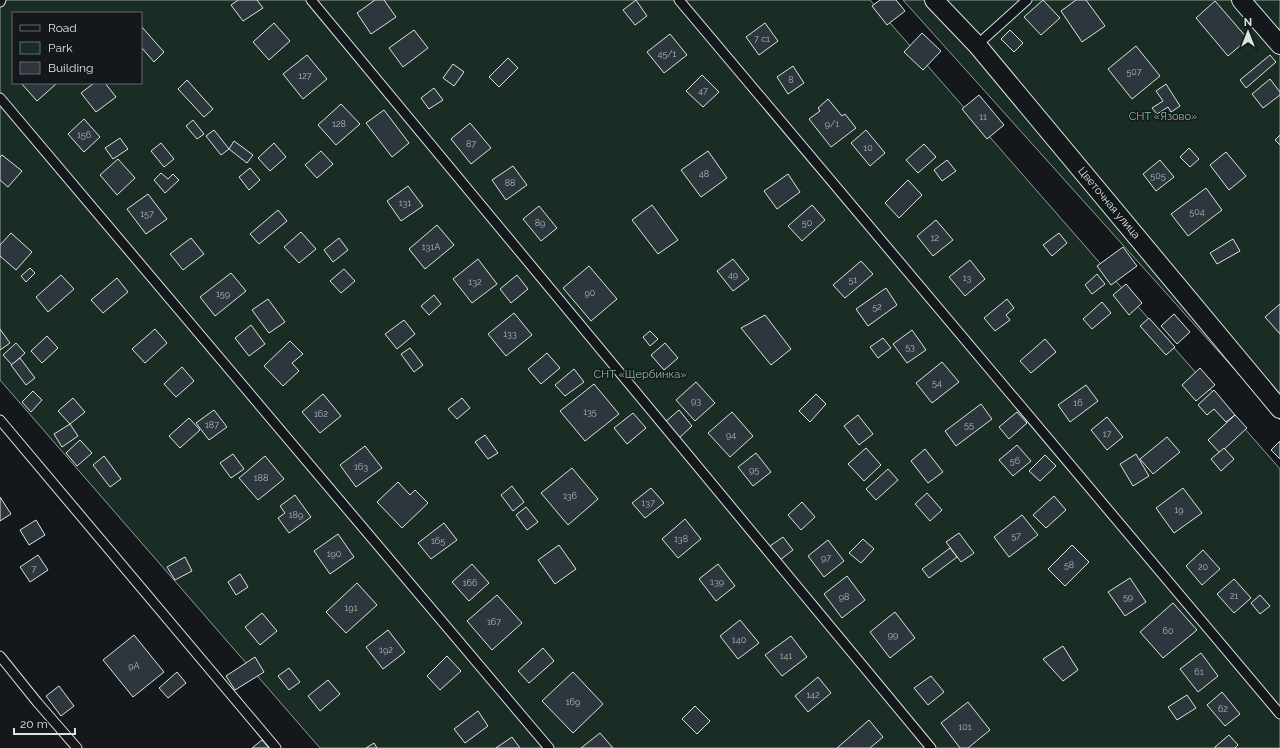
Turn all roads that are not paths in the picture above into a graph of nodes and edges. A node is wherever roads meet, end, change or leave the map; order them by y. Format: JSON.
{"nodes":[{"id":1,"x":311,"y":0,"type":"edge"},
{"id":2,"x":679,"y":0,"type":"edge"},
{"id":3,"x":934,"y":0,"type":"edge"},
{"id":4,"x":1027,"y":0,"type":"edge"},
{"id":5,"x":1241,"y":0,"type":"edge"},
{"id":6,"x":977,"y":45,"type":"junction"},
{"id":7,"x":1280,"y":45,"type":"edge"},
{"id":8,"x":0,"y":98,"type":"edge"},
{"id":9,"x":1280,"y":409,"type":"edge"},
{"id":10,"x":0,"y":420,"type":"edge"},
{"id":11,"x":0,"y":656,"type":"edge"},
{"id":12,"x":1280,"y":714,"type":"edge"},
{"id":13,"x":77,"y":748,"type":"edge"},
{"id":14,"x":276,"y":748,"type":"edge"},
{"id":15,"x":549,"y":748,"type":"edge"},
{"id":16,"x":931,"y":748,"type":"edge"}],
"edges":[{"from":1,"to":16,"type":"lane"},
{"from":2,"to":12,"type":"lane"},
{"from":3,"to":6,"type":"street","name":"Цветочная улица"},
{"from":4,"to":6,"type":"lane"},
{"from":5,"to":7,"type":"street"},
{"from":6,"to":9,"type":"street","name":"Цветочная улица"},
{"from":8,"to":15,"type":"lane"},
{"from":10,"to":14,"type":"lane"},
{"from":11,"to":13,"type":"lane"}]}
